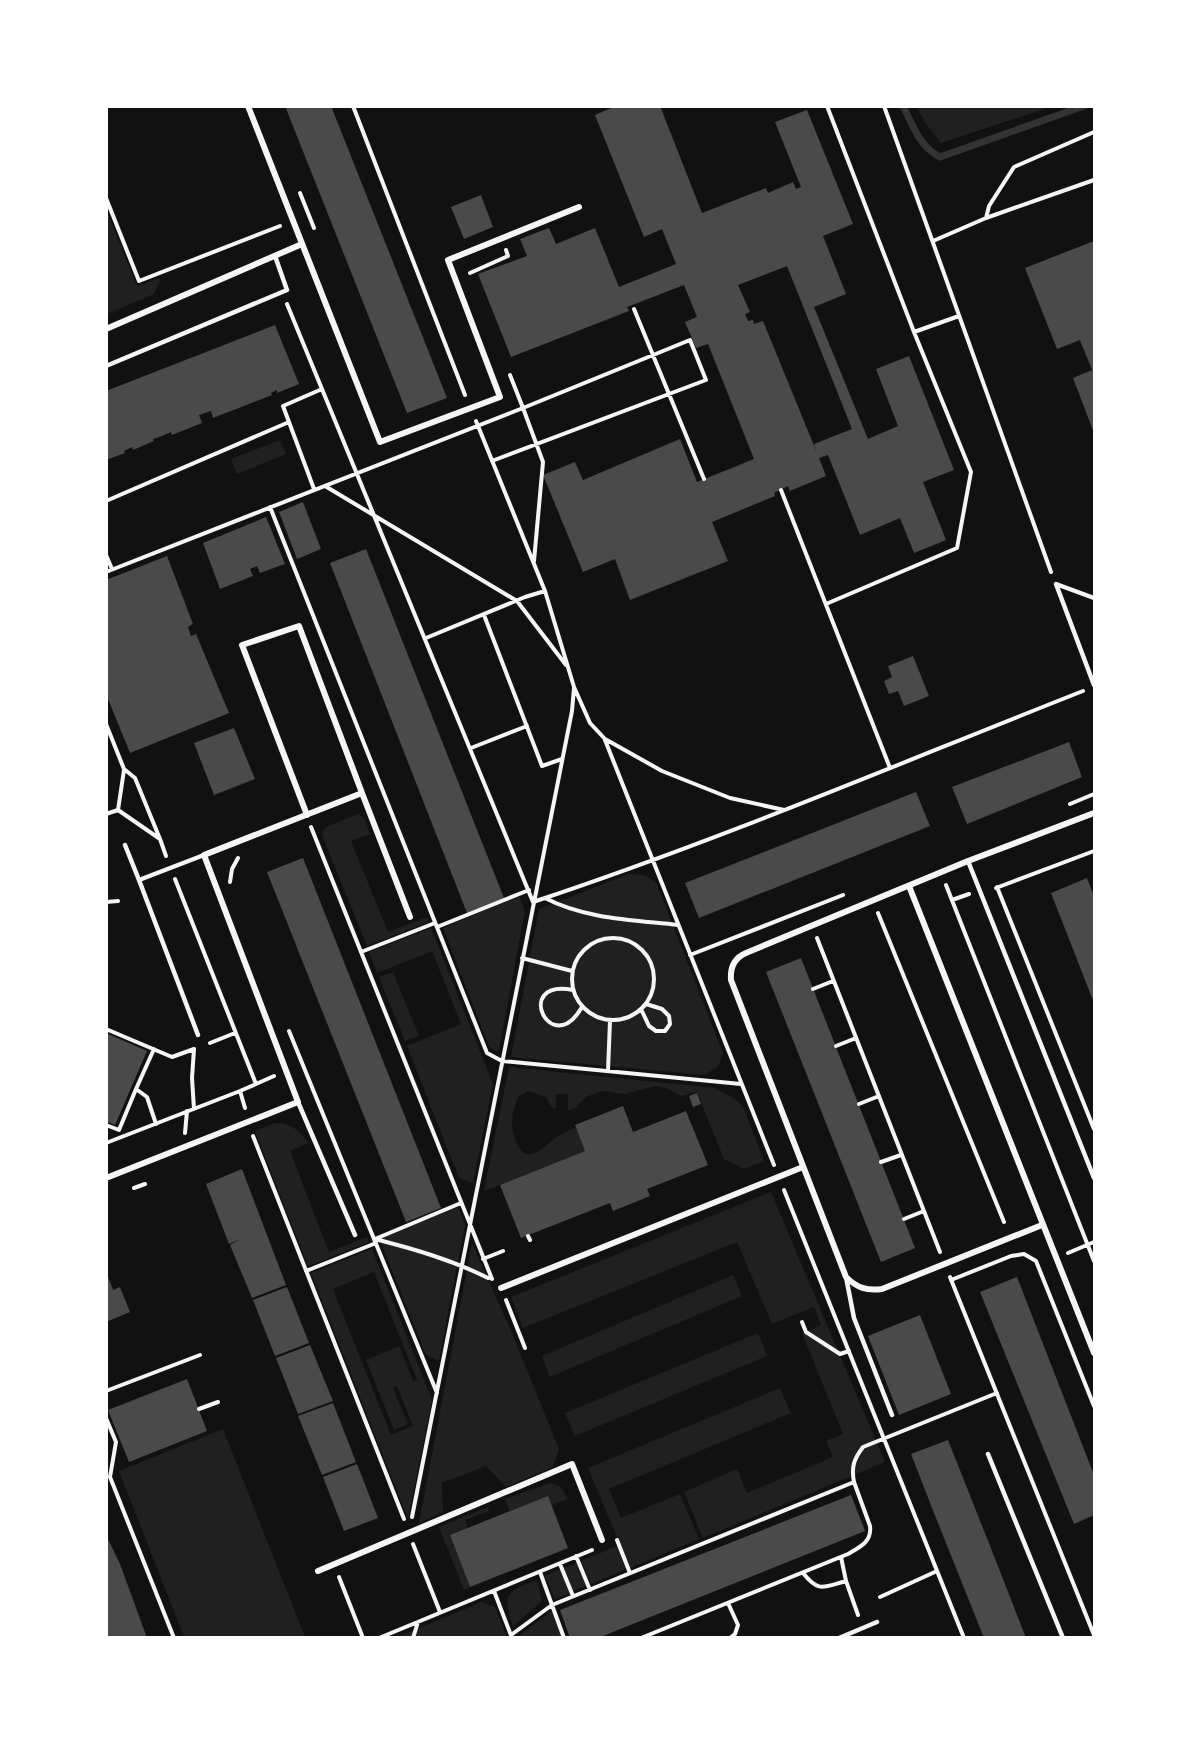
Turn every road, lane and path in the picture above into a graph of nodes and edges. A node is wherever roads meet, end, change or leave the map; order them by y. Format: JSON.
{"nodes":[{"id":1,"x":248,"y":106,"type":"edge"},
{"id":2,"x":352,"y":106,"type":"edge"},
{"id":3,"x":827,"y":106,"type":"edge"},
{"id":4,"x":884,"y":106,"type":"edge"},
{"id":5,"x":1095,"y":134,"type":"edge"},
{"id":6,"x":1095,"y":180,"type":"edge"},
{"id":7,"x":106,"y":198,"type":"edge"},
{"id":8,"x":579,"y":207,"type":"dead end"},
{"id":9,"x":309,"y":214,"type":"dead end"},
{"id":10,"x":986,"y":218,"type":"junction"},
{"id":11,"x":293,"y":221,"type":"junction"},
{"id":12,"x":501,"y":238,"type":"junction"},
{"id":13,"x":933,"y":241,"type":"junction"},
{"id":14,"x":302,"y":244,"type":"junction"},
{"id":15,"x":275,"y":256,"type":"junction"},
{"id":16,"x":473,"y":282,"type":"dead end"},
{"id":17,"x":283,"y":292,"type":"junction"},
{"id":18,"x":634,"y":309,"type":"dead end"},
{"id":19,"x":959,"y":316,"type":"junction"},
{"id":20,"x":106,"y":328,"type":"edge"},
{"id":21,"x":914,"y":332,"type":"junction"},
{"id":22,"x":653,"y":355,"type":"junction"},
{"id":23,"x":106,"y":366,"type":"edge"},
{"id":24,"x":506,"y":366,"type":"dead end"},
{"id":25,"x":322,"y":389,"type":"junction"},
{"id":26,"x":669,"y":394,"type":"junction"},
{"id":27,"x":523,"y":408,"type":"junction"},
{"id":28,"x":471,"y":409,"type":"junction"},
{"id":29,"x":289,"y":422,"type":"junction"},
{"id":30,"x":478,"y":426,"type":"junction"},
{"id":31,"x":536,"y":445,"type":"junction"},
{"id":32,"x":492,"y":461,"type":"junction"},
{"id":33,"x":357,"y":472,"type":"junction"},
{"id":34,"x":704,"y":478,"type":"dead end"},
{"id":35,"x":325,"y":485,"type":"junction"},
{"id":36,"x":314,"y":489,"type":"junction"},
{"id":37,"x":781,"y":490,"type":"dead end"},
{"id":38,"x":106,"y":501,"type":"edge"},
{"id":39,"x":270,"y":507,"type":"junction"},
{"id":40,"x":376,"y":516,"type":"junction"},
{"id":41,"x":106,"y":555,"type":"edge"},
{"id":42,"x":534,"y":562,"type":"junction"},
{"id":43,"x":112,"y":569,"type":"junction"},
{"id":44,"x":106,"y":572,"type":"edge"},
{"id":45,"x":1056,"y":584,"type":"junction"},
{"id":46,"x":545,"y":591,"type":"junction"},
{"id":47,"x":1095,"y":598,"type":"edge"},
{"id":48,"x":517,"y":601,"type":"junction"},
{"id":49,"x":826,"y":604,"type":"junction"},
{"id":50,"x":484,"y":615,"type":"junction"},
{"id":51,"x":426,"y":638,"type":"junction"},
{"id":52,"x":569,"y":669,"type":"junction"},
{"id":53,"x":1095,"y":685,"type":"edge"},
{"id":54,"x":574,"y":687,"type":"junction"},
{"id":55,"x":1084,"y":690,"type":"dead end"},
{"id":56,"x":106,"y":724,"type":"edge"},
{"id":57,"x":527,"y":726,"type":"junction"},
{"id":58,"x":605,"y":739,"type":"junction"},
{"id":59,"x":471,"y":748,"type":"junction"},
{"id":60,"x":562,"y":759,"type":"junction"},
{"id":61,"x":890,"y":768,"type":"junction"},
{"id":62,"x":124,"y":769,"type":"junction"},
{"id":63,"x":362,"y":794,"type":"junction"},
{"id":64,"x":118,"y":810,"type":"junction"},
{"id":65,"x":784,"y":810,"type":"junction"},
{"id":66,"x":1095,"y":813,"type":"edge"},
{"id":67,"x":106,"y":814,"type":"edge"},
{"id":68,"x":306,"y":815,"type":"junction"},
{"id":69,"x":160,"y":840,"type":"junction"},
{"id":70,"x":125,"y":845,"type":"dead end"},
{"id":71,"x":244,"y":852,"type":"dead end"},
{"id":72,"x":1093,"y":852,"type":"edge"},
{"id":73,"x":204,"y":855,"type":"junction"},
{"id":74,"x":167,"y":858,"type":"dead end"},
{"id":75,"x":1095,"y":860,"type":"edge"},
{"id":76,"x":653,"y":861,"type":"junction"},
{"id":77,"x":968,"y":861,"type":"junction"},
{"id":78,"x":174,"y":875,"type":"dead end"},
{"id":79,"x":139,"y":880,"type":"junction"},
{"id":80,"x":945,"y":882,"type":"dead end"},
{"id":81,"x":909,"y":886,"type":"junction"},
{"id":82,"x":231,"y":889,"type":"dead end"},
{"id":83,"x":529,"y":890,"type":"junction"},
{"id":84,"x":972,"y":893,"type":"dead end"},
{"id":85,"x":545,"y":898,"type":"junction"},
{"id":86,"x":952,"y":900,"type":"junction"},
{"id":87,"x":118,"y":901,"type":"dead end"},
{"id":88,"x":106,"y":902,"type":"edge"},
{"id":89,"x":533,"y":902,"type":"junction"},
{"id":90,"x":877,"y":910,"type":"dead end"},
{"id":91,"x":410,"y":917,"type":"dead end"},
{"id":92,"x":436,"y":925,"type":"junction"},
{"id":93,"x":678,"y":925,"type":"junction"},
{"id":94,"x":812,"y":925,"type":"junction"},
{"id":95,"x":361,"y":952,"type":"junction"},
{"id":96,"x":522,"y":958,"type":"junction"},
{"id":97,"x":572,"y":971,"type":"junction"},
{"id":98,"x":833,"y":981,"type":"junction"},
{"id":99,"x":813,"y":989,"type":"dead end"},
{"id":100,"x":573,"y":990,"type":"junction"},
{"id":101,"x":646,"y":1004,"type":"junction"},
{"id":102,"x":582,"y":1007,"type":"junction"},
{"id":103,"x":641,"y":1009,"type":"junction"},
{"id":104,"x":285,"y":1021,"type":"dead end"},
{"id":105,"x":610,"y":1021,"type":"junction"},
{"id":106,"x":106,"y":1029,"type":"edge"},
{"id":107,"x":236,"y":1033,"type":"junction"},
{"id":108,"x":198,"y":1035,"type":"dead end"},
{"id":109,"x":856,"y":1038,"type":"junction"},
{"id":110,"x":836,"y":1046,"type":"dead end"},
{"id":111,"x":154,"y":1049,"type":"junction"},
{"id":112,"x":194,"y":1049,"type":"junction"},
{"id":113,"x":502,"y":1061,"type":"junction"},
{"id":114,"x":608,"y":1071,"type":"junction"},
{"id":115,"x":277,"y":1075,"type":"dead end"},
{"id":116,"x":741,"y":1083,"type":"junction"},
{"id":117,"x":256,"y":1084,"type":"junction"},
{"id":118,"x":136,"y":1089,"type":"junction"},
{"id":119,"x":240,"y":1091,"type":"junction"},
{"id":120,"x":879,"y":1096,"type":"junction"},
{"id":121,"x":298,"y":1102,"type":"junction"},
{"id":122,"x":859,"y":1104,"type":"dead end"},
{"id":123,"x":194,"y":1109,"type":"junction"},
{"id":124,"x":187,"y":1111,"type":"junction"},
{"id":125,"x":246,"y":1111,"type":"dead end"},
{"id":126,"x":156,"y":1124,"type":"junction"},
{"id":127,"x":106,"y":1125,"type":"edge"},
{"id":128,"x":1095,"y":1129,"type":"edge"},
{"id":129,"x":251,"y":1132,"type":"dead end"},
{"id":130,"x":185,"y":1134,"type":"dead end"},
{"id":131,"x":106,"y":1143,"type":"edge"},
{"id":132,"x":770,"y":1154,"type":"dead end"},
{"id":133,"x":901,"y":1155,"type":"junction"},
{"id":134,"x":881,"y":1162,"type":"dead end"},
{"id":135,"x":803,"y":1167,"type":"junction"},
{"id":136,"x":106,"y":1178,"type":"edge"},
{"id":137,"x":1095,"y":1178,"type":"edge"},
{"id":138,"x":145,"y":1184,"type":"dead end"},
{"id":139,"x":134,"y":1188,"type":"dead end"},
{"id":140,"x":783,"y":1188,"type":"dead end"},
{"id":141,"x":461,"y":1203,"type":"junction"},
{"id":142,"x":924,"y":1211,"type":"junction"},
{"id":143,"x":904,"y":1219,"type":"dead end"},
{"id":144,"x":1004,"y":1222,"type":"dead end"},
{"id":145,"x":470,"y":1226,"type":"junction"},
{"id":146,"x":1042,"y":1226,"type":"junction"},
{"id":147,"x":355,"y":1235,"type":"dead end"},
{"id":148,"x":375,"y":1241,"type":"junction"},
{"id":149,"x":1095,"y":1242,"type":"edge"},
{"id":150,"x":1088,"y":1245,"type":"junction"},
{"id":151,"x":503,"y":1251,"type":"dead end"},
{"id":152,"x":1066,"y":1254,"type":"dead end"},
{"id":153,"x":941,"y":1256,"type":"dead end"},
{"id":154,"x":483,"y":1259,"type":"dead end"},
{"id":155,"x":1095,"y":1261,"type":"edge"},
{"id":156,"x":462,"y":1265,"type":"junction"},
{"id":157,"x":306,"y":1271,"type":"junction"},
{"id":158,"x":949,"y":1274,"type":"dead end"},
{"id":159,"x":491,"y":1277,"type":"dead end"},
{"id":160,"x":846,"y":1277,"type":"junction"},
{"id":161,"x":951,"y":1280,"type":"junction"},
{"id":162,"x":501,"y":1288,"type":"dead end"},
{"id":163,"x":802,"y":1322,"type":"dead end"},
{"id":164,"x":849,"y":1352,"type":"junction"},
{"id":165,"x":1095,"y":1353,"type":"edge"},
{"id":166,"x":200,"y":1355,"type":"dead end"},
{"id":167,"x":106,"y":1391,"type":"edge"},
{"id":168,"x":997,"y":1393,"type":"junction"},
{"id":169,"x":437,"y":1394,"type":"junction"},
{"id":170,"x":218,"y":1402,"type":"dead end"},
{"id":171,"x":1095,"y":1406,"type":"edge"},
{"id":172,"x":199,"y":1409,"type":"dead end"},
{"id":173,"x":892,"y":1415,"type":"dead end"},
{"id":174,"x":106,"y":1418,"type":"edge"},
{"id":175,"x":883,"y":1438,"type":"junction"},
{"id":176,"x":988,"y":1454,"type":"dead end"},
{"id":177,"x":108,"y":1475,"type":"edge"},
{"id":178,"x":854,"y":1482,"type":"junction"},
{"id":179,"x":408,"y":1532,"type":"junction"},
{"id":180,"x":602,"y":1539,"type":"joint"},
{"id":181,"x":619,"y":1545,"type":"dead end"},
{"id":182,"x":576,"y":1556,"type":"junction"},
{"id":183,"x":842,"y":1557,"type":"junction"},
{"id":184,"x":560,"y":1563,"type":"junction"},
{"id":185,"x":318,"y":1571,"type":"dead end"},
{"id":186,"x":937,"y":1571,"type":"junction"},
{"id":187,"x":540,"y":1572,"type":"junction"},
{"id":188,"x":630,"y":1573,"type":"junction"},
{"id":189,"x":803,"y":1573,"type":"junction"},
{"id":190,"x":338,"y":1576,"type":"dead end"},
{"id":191,"x":846,"y":1581,"type":"junction"},
{"id":192,"x":494,"y":1590,"type":"junction"},
{"id":193,"x":590,"y":1590,"type":"junction"},
{"id":194,"x":573,"y":1596,"type":"junction"},
{"id":195,"x":880,"y":1597,"type":"dead end"},
{"id":196,"x":728,"y":1603,"type":"junction"},
{"id":197,"x":552,"y":1605,"type":"junction"},
{"id":198,"x":440,"y":1612,"type":"junction"},
{"id":199,"x":418,"y":1621,"type":"junction"},
{"id":200,"x":878,"y":1622,"type":"dead end"},
{"id":201,"x":863,"y":1628,"type":"junction"},
{"id":202,"x":1095,"y":1635,"type":"edge"},
{"id":203,"x":512,"y":1636,"type":"edge"},
{"id":204,"x":174,"y":1638,"type":"edge"},
{"id":205,"x":363,"y":1638,"type":"edge"},
{"id":206,"x":379,"y":1638,"type":"edge"},
{"id":207,"x":413,"y":1638,"type":"edge"},
{"id":208,"x":564,"y":1638,"type":"edge"},
{"id":209,"x":641,"y":1638,"type":"edge"},
{"id":210,"x":730,"y":1638,"type":"edge"},
{"id":211,"x":839,"y":1638,"type":"edge"},
{"id":212,"x":964,"y":1638,"type":"edge"},
{"id":213,"x":1063,"y":1638,"type":"edge"}],
"edges":[{"from":1,"to":11,"type":"street"},
{"from":2,"to":28,"type":"path"},
{"from":3,"to":21,"type":"path"},
{"from":4,"to":13,"type":"path"},
{"from":5,"to":10,"type":"path"},
{"from":6,"to":10,"type":"path"},
{"from":7,"to":11,"type":"path"},
{"from":8,"to":12,"type":"street"},
{"from":9,"to":11,"type":"path"},
{"from":10,"to":13,"type":"path"},
{"from":11,"to":14,"type":"street"},
{"from":12,"to":16,"type":"path"},
{"from":12,"to":28,"type":"street"},
{"from":13,"to":19,"type":"path"},
{"from":14,"to":15,"type":"street"},
{"from":14,"to":28,"type":"street"},
{"from":15,"to":17,"type":"lane"},
{"from":15,"to":20,"type":"street"},
{"from":17,"to":23,"type":"lane"},
{"from":17,"to":25,"type":"path"},
{"from":18,"to":22,"type":"path"},
{"from":19,"to":21,"type":"path"},
{"from":19,"to":45,"type":"path"},
{"from":21,"to":49,"type":"path"},
{"from":22,"to":26,"type":"path"},
{"from":22,"to":26,"type":"path"},
{"from":22,"to":27,"type":"path"},
{"from":24,"to":27,"type":"path"},
{"from":25,"to":29,"type":"path"},
{"from":25,"to":33,"type":"path"},
{"from":26,"to":31,"type":"path"},
{"from":26,"to":34,"type":"path"},
{"from":27,"to":30,"type":"path"},
{"from":27,"to":31,"type":"path"},
{"from":28,"to":30,"type":"path"},
{"from":29,"to":36,"type":"path"},
{"from":29,"to":38,"type":"path"},
{"from":30,"to":32,"type":"path"},
{"from":30,"to":33,"type":"path"},
{"from":31,"to":32,"type":"path"},
{"from":31,"to":42,"type":"path"},
{"from":32,"to":42,"type":"path"},
{"from":33,"to":35,"type":"path"},
{"from":33,"to":40,"type":"path"},
{"from":35,"to":36,"type":"path"},
{"from":35,"to":40,"type":"path"},
{"from":36,"to":39,"type":"path"},
{"from":37,"to":49,"type":"path"},
{"from":39,"to":43,"type":"path"},
{"from":39,"to":92,"type":"path"},
{"from":40,"to":48,"type":"path"},
{"from":40,"to":51,"type":"path"},
{"from":41,"to":43,"type":"path"},
{"from":42,"to":46,"type":"path"},
{"from":43,"to":44,"type":"path"},
{"from":45,"to":47,"type":"lane"},
{"from":45,"to":53,"type":"lane"},
{"from":46,"to":48,"type":"path"},
{"from":46,"to":52,"type":"path"},
{"from":48,"to":50,"type":"path"},
{"from":48,"to":52,"type":"path"},
{"from":49,"to":61,"type":"path"},
{"from":50,"to":51,"type":"path"},
{"from":50,"to":57,"type":"path"},
{"from":51,"to":59,"type":"path"},
{"from":52,"to":54,"type":"path"},
{"from":54,"to":58,"type":"path"},
{"from":54,"to":60,"type":"path"},
{"from":55,"to":61,"type":"path"},
{"from":56,"to":62,"type":"path"},
{"from":57,"to":59,"type":"path"},
{"from":57,"to":60,"type":"path"},
{"from":58,"to":65,"type":"path"},
{"from":58,"to":76,"type":"path"},
{"from":59,"to":83,"type":"path"},
{"from":60,"to":89,"type":"path"},
{"from":61,"to":65,"type":"path"},
{"from":62,"to":64,"type":"path"},
{"from":62,"to":69,"type":"path"},
{"from":63,"to":68,"type":"street"},
{"from":63,"to":68,"type":"street"},
{"from":63,"to":91,"type":"street"},
{"from":64,"to":67,"type":"path"},
{"from":64,"to":69,"type":"path"},
{"from":65,"to":76,"type":"path"},
{"from":66,"to":77,"type":"street"},
{"from":68,"to":73,"type":"street"},
{"from":68,"to":95,"type":"path"},
{"from":69,"to":74,"type":"path"},
{"from":70,"to":79,"type":"lane"},
{"from":71,"to":82,"type":"path"},
{"from":72,"to":75,"type":"path"},
{"from":72,"to":128,"type":"path"},
{"from":73,"to":79,"type":"lane"},
{"from":73,"to":121,"type":"street"},
{"from":76,"to":85,"type":"path"},
{"from":76,"to":93,"type":"path"},
{"from":77,"to":81,"type":"street"},
{"from":77,"to":137,"type":"lane"},
{"from":78,"to":107,"type":"path"},
{"from":79,"to":108,"type":"lane"},
{"from":80,"to":86,"type":"path"},
{"from":81,"to":94,"type":"street"},
{"from":81,"to":146,"type":"street"},
{"from":83,"to":89,"type":"path"},
{"from":83,"to":92,"type":"path"},
{"from":84,"to":86,"type":"path"},
{"from":85,"to":89,"type":"path"},
{"from":85,"to":93,"type":"path"},
{"from":86,"to":150,"type":"path"},
{"from":87,"to":88,"type":"path"},
{"from":89,"to":96,"type":"path"},
{"from":90,"to":144,"type":"path"},
{"from":92,"to":95,"type":"path"},
{"from":92,"to":113,"type":"path"},
{"from":93,"to":116,"type":"path"},
{"from":94,"to":98,"type":"path"},
{"from":94,"to":135,"type":"street"},
{"from":95,"to":141,"type":"path"},
{"from":96,"to":97,"type":"path"},
{"from":96,"to":113,"type":"path"},
{"from":97,"to":100,"type":"path"},
{"from":97,"to":101,"type":"path"},
{"from":98,"to":99,"type":"path"},
{"from":98,"to":109,"type":"path"},
{"from":100,"to":102,"type":"path"},
{"from":100,"to":102,"type":"path"},
{"from":101,"to":103,"type":"path"},
{"from":101,"to":103,"type":"path"},
{"from":102,"to":105,"type":"path"},
{"from":103,"to":105,"type":"path"},
{"from":104,"to":148,"type":"path"},
{"from":105,"to":114,"type":"path"},
{"from":106,"to":111,"type":"path"},
{"from":107,"to":112,"type":"path"},
{"from":107,"to":117,"type":"path"},
{"from":109,"to":110,"type":"path"},
{"from":109,"to":120,"type":"path"},
{"from":111,"to":112,"type":"path"},
{"from":111,"to":118,"type":"path"},
{"from":112,"to":123,"type":"path"},
{"from":113,"to":114,"type":"path"},
{"from":113,"to":145,"type":"path"},
{"from":114,"to":116,"type":"path"},
{"from":115,"to":117,"type":"path"},
{"from":116,"to":132,"type":"path"},
{"from":117,"to":119,"type":"path"},
{"from":118,"to":126,"type":"path"},
{"from":118,"to":127,"type":"path"},
{"from":119,"to":123,"type":"path"},
{"from":119,"to":125,"type":"path"},
{"from":120,"to":122,"type":"path"},
{"from":120,"to":133,"type":"path"},
{"from":121,"to":136,"type":"street"},
{"from":121,"to":147,"type":"lane"},
{"from":123,"to":124,"type":"path"},
{"from":124,"to":126,"type":"path"},
{"from":124,"to":130,"type":"path"},
{"from":126,"to":131,"type":"path"},
{"from":129,"to":157,"type":"path"},
{"from":133,"to":134,"type":"path"},
{"from":133,"to":142,"type":"path"},
{"from":135,"to":160,"type":"street"},
{"from":135,"to":162,"type":"street"},
{"from":138,"to":139,"type":"path"},
{"from":140,"to":164,"type":"path"},
{"from":141,"to":145,"type":"path"},
{"from":141,"to":148,"type":"path"},
{"from":142,"to":143,"type":"path"},
{"from":142,"to":153,"type":"path"},
{"from":145,"to":156,"type":"path"},
{"from":146,"to":160,"type":"street"},
{"from":146,"to":165,"type":"street"},
{"from":148,"to":156,"type":"path"},
{"from":148,"to":157,"type":"path"},
{"from":148,"to":169,"type":"path"},
{"from":149,"to":150,"type":"path"},
{"from":150,"to":152,"type":"path"},
{"from":150,"to":155,"type":"path"},
{"from":151,"to":154,"type":"path"},
{"from":156,"to":159,"type":"path"},
{"from":156,"to":169,"type":"path"},
{"from":157,"to":179,"type":"path"},
{"from":158,"to":161,"type":"path"},
{"from":160,"to":173,"type":"lane"},
{"from":161,"to":168,"type":"path"},
{"from":161,"to":171,"type":"path"},
{"from":163,"to":164,"type":"path"},
{"from":164,"to":175,"type":"path"},
{"from":166,"to":167,"type":"path"},
{"from":168,"to":175,"type":"path"},
{"from":168,"to":202,"type":"path"},
{"from":169,"to":179,"type":"path"},
{"from":170,"to":172,"type":"path"},
{"from":174,"to":177,"type":"path"},
{"from":175,"to":178,"type":"path"},
{"from":175,"to":186,"type":"path"},
{"from":176,"to":213,"type":"lane"},
{"from":177,"to":204,"type":"path"},
{"from":178,"to":183,"type":"path"},
{"from":178,"to":188,"type":"path"},
{"from":179,"to":180,"type":"street"},
{"from":179,"to":185,"type":"street"},
{"from":179,"to":198,"type":"path"},
{"from":180,"to":182,"type":"path"},
{"from":181,"to":188,"type":"path"},
{"from":182,"to":184,"type":"path"},
{"from":182,"to":193,"type":"path"},
{"from":183,"to":189,"type":"path"},
{"from":183,"to":191,"type":"path"},
{"from":184,"to":187,"type":"path"},
{"from":184,"to":194,"type":"path"},
{"from":186,"to":195,"type":"path"},
{"from":186,"to":212,"type":"path"},
{"from":187,"to":192,"type":"path"},
{"from":187,"to":197,"type":"path"},
{"from":188,"to":193,"type":"path"},
{"from":189,"to":191,"type":"path"},
{"from":189,"to":196,"type":"path"},
{"from":190,"to":205,"type":"path"},
{"from":191,"to":201,"type":"path"},
{"from":192,"to":198,"type":"path"},
{"from":192,"to":203,"type":"path"},
{"from":193,"to":194,"type":"path"},
{"from":194,"to":197,"type":"path"},
{"from":196,"to":209,"type":"path"},
{"from":196,"to":210,"type":"path"},
{"from":197,"to":203,"type":"path"},
{"from":197,"to":208,"type":"path"},
{"from":198,"to":199,"type":"path"},
{"from":199,"to":206,"type":"path"},
{"from":199,"to":207,"type":"path"},
{"from":200,"to":201,"type":"lane"},
{"from":201,"to":211,"type":"lane"}]}
